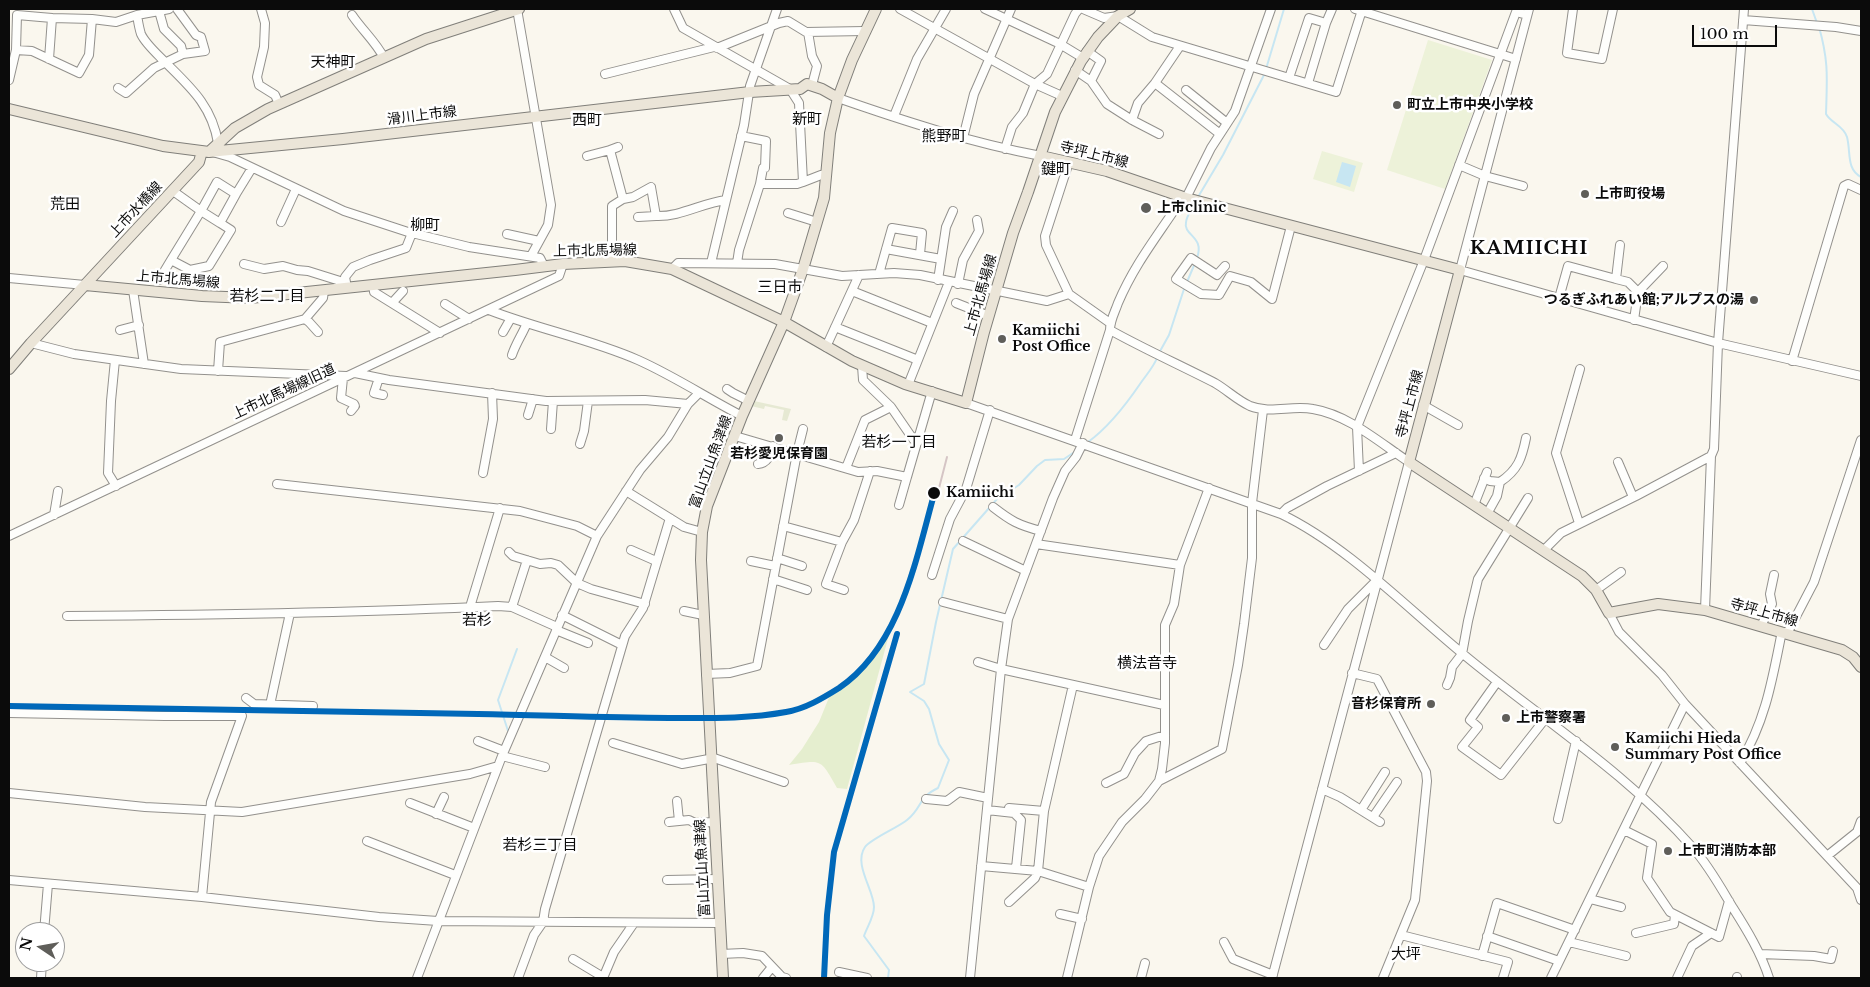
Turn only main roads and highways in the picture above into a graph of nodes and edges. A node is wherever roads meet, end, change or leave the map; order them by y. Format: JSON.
{"nodes":[{"id":1,"x":518,"y":9,"type":"edge"},
{"id":2,"x":876,"y":9,"type":"edge"},
{"id":3,"x":1130,"y":9,"type":"edge"},
{"id":4,"x":1118,"y":13,"type":"edge"},
{"id":5,"x":838,"y":98,"type":"junction"},
{"id":6,"x":9,"y":109,"type":"edge"},
{"id":7,"x":206,"y":151,"type":"junction"},
{"id":8,"x":1041,"y":156,"type":"junction"},
{"id":9,"x":85,"y":285,"type":"junction"},
{"id":10,"x":784,"y":322,"type":"junction"},
{"id":11,"x":9,"y":369,"type":"edge"},
{"id":12,"x":1861,"y":667,"type":"edge"},
{"id":13,"x":723,"y":978,"type":"edge"}],
"edges":[{"from":1,"to":7,"type":"main road","name":"上市水橋線"},
{"from":2,"to":5,"type":"main road","name":"富山立山魚津線"},
{"from":3,"to":4,"type":"main road","name":"上市北馬場線"},
{"from":4,"to":8,"type":"main road","name":"上市北馬場線"},
{"from":5,"to":7,"type":"main road","name":"滑川上市線"},
{"from":5,"to":10,"type":"main road","name":"富山立山魚津線"},
{"from":6,"to":7,"type":"main road","name":"滑川上市線"},
{"from":7,"to":9,"type":"main road","name":"上市水橋線"},
{"from":8,"to":10,"type":"main road","name":"上市北馬場線"},
{"from":8,"to":12,"type":"main road","name":"寺坪上市線"},
{"from":9,"to":10,"type":"main road","name":"上市北馬場線"},
{"from":9,"to":11,"type":"main road"},
{"from":10,"to":13,"type":"main road","name":"富山立山魚津線"}]}
